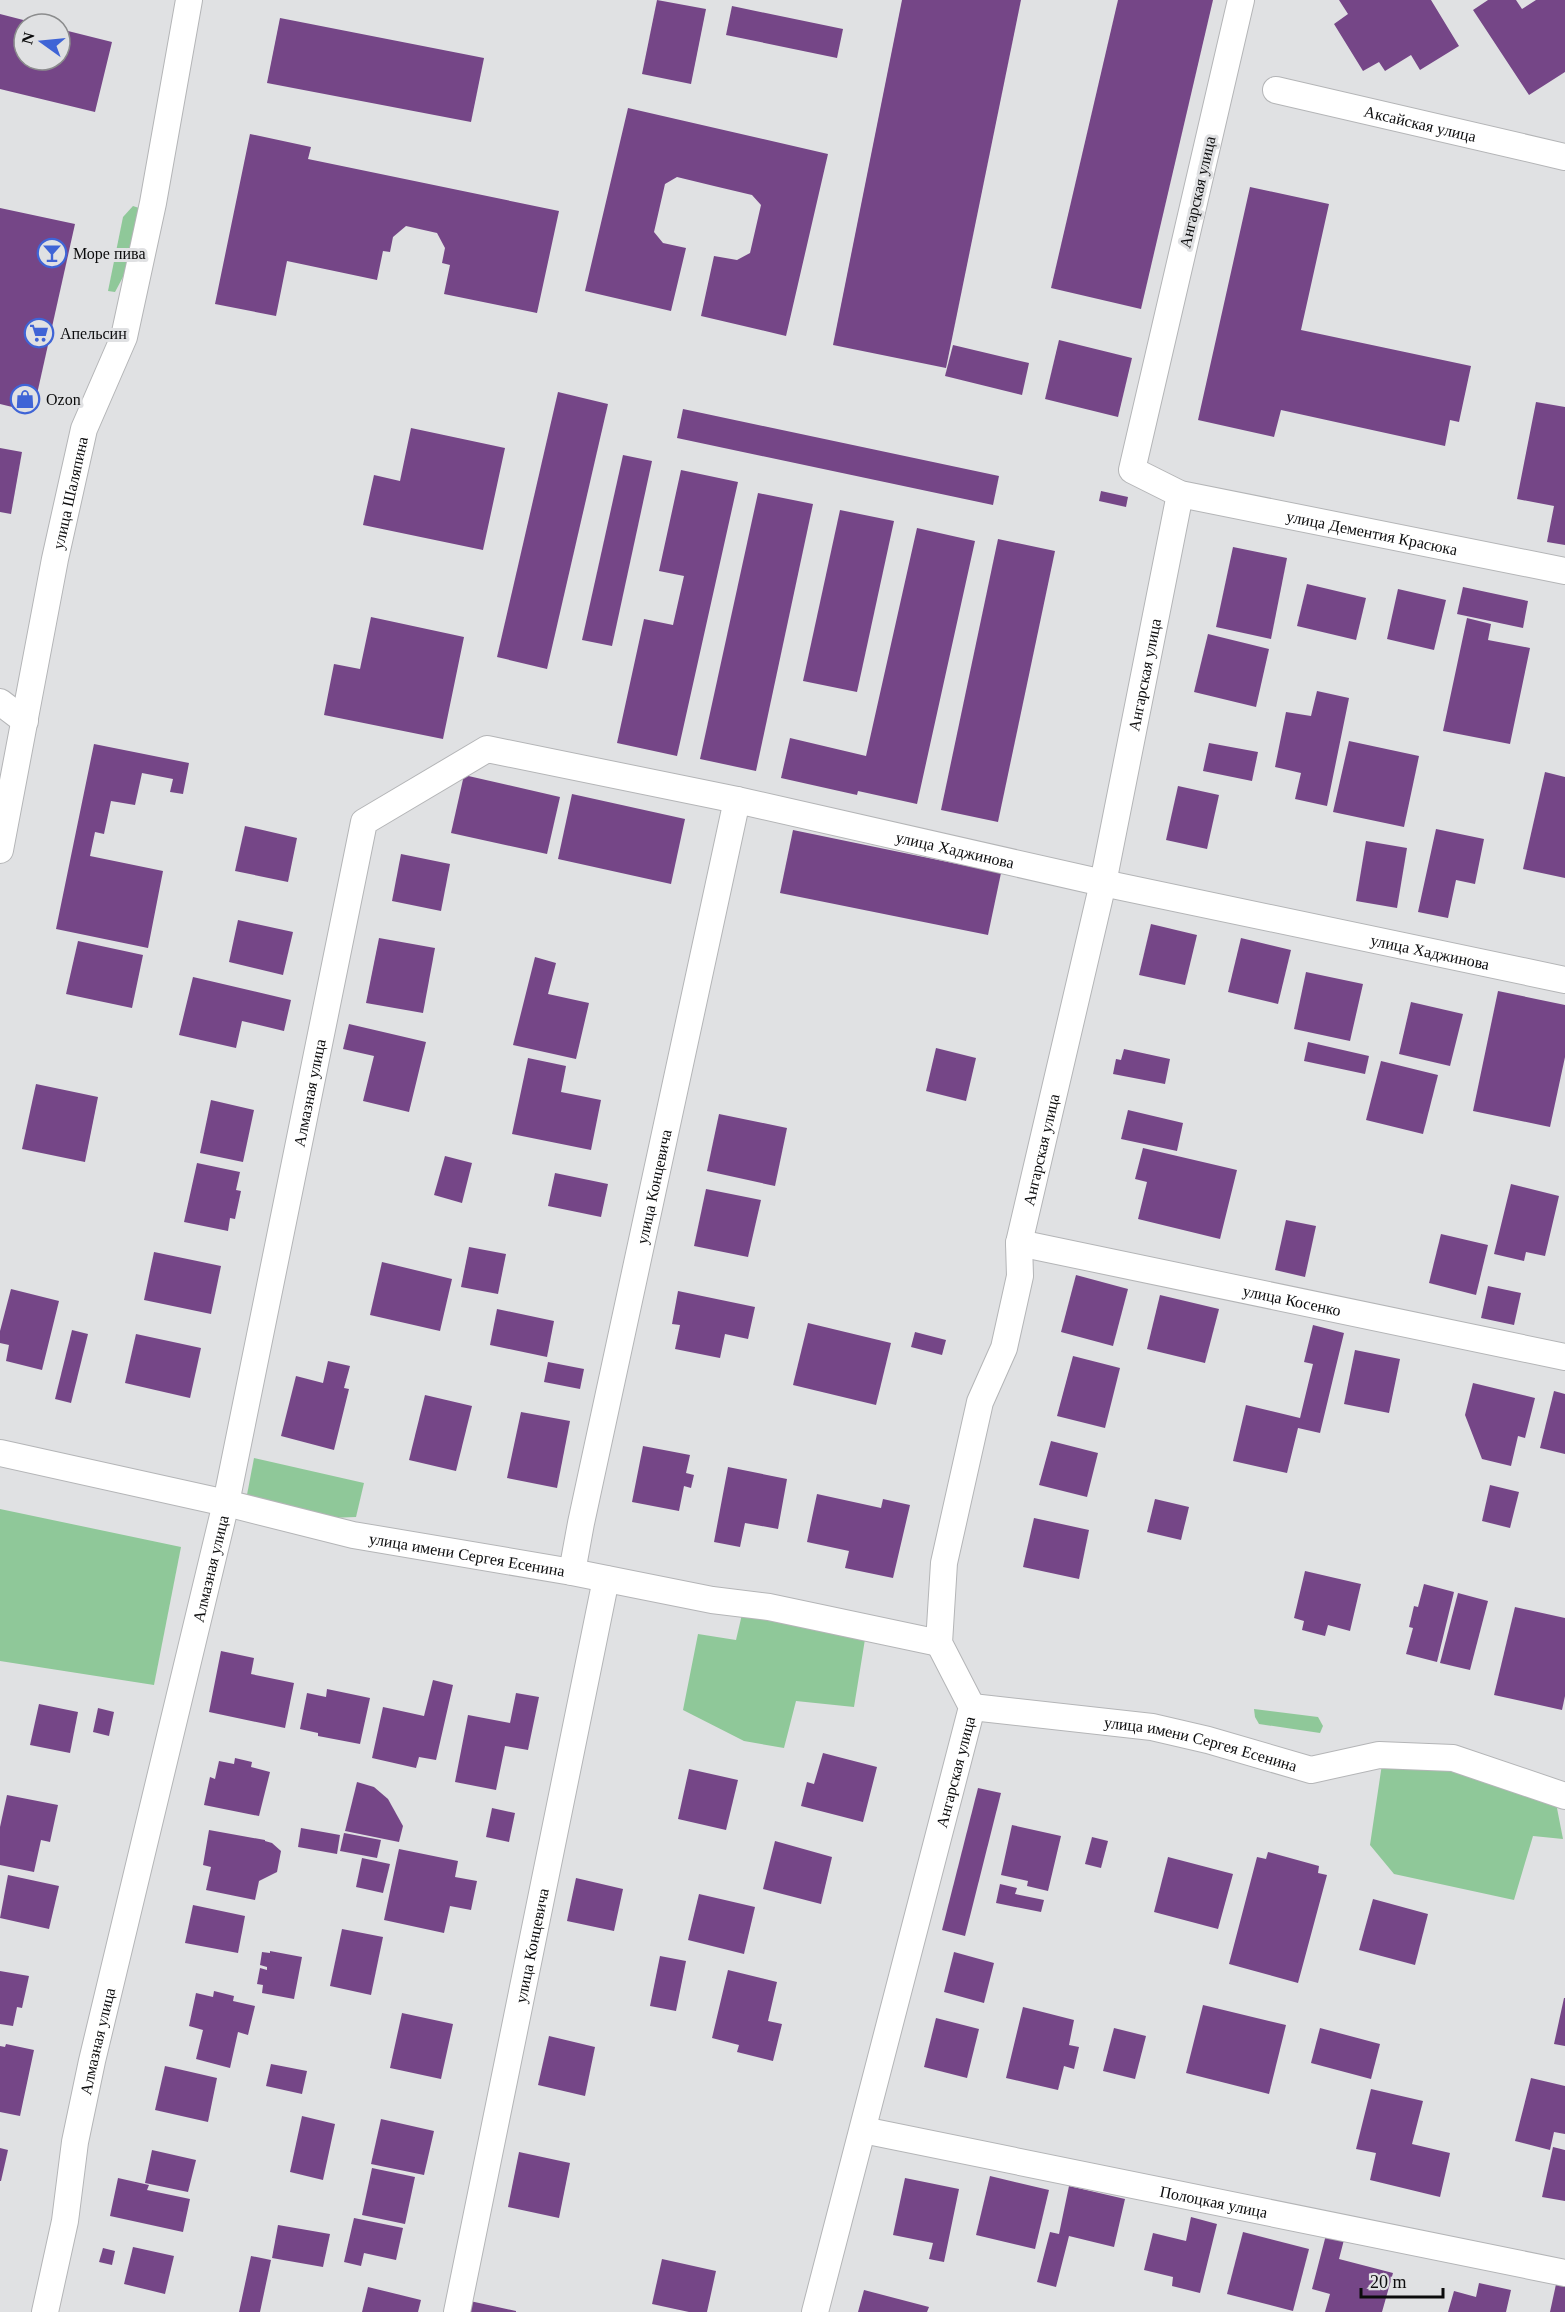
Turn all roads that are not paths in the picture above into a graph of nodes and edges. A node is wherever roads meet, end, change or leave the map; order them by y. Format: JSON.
{"nodes":[{"id":1,"x":189,"y":0,"type":"edge"},
{"id":2,"x":1242,"y":0,"type":"edge"},
{"id":3,"x":1276,"y":90,"type":"dead end"},
{"id":4,"x":1565,"y":157,"type":"edge"},
{"id":5,"x":1180,"y":494,"type":"junction"},
{"id":6,"x":1565,"y":571,"type":"edge"},
{"id":7,"x":0,"y":702,"type":"edge"},
{"id":8,"x":25,"y":721,"type":"junction"},
{"id":9,"x":737,"y":800,"type":"junction"},
{"id":10,"x":364,"y":822,"type":"joint"},
{"id":11,"x":0,"y":850,"type":"edge"},
{"id":12,"x":1103,"y":883,"type":"junction"},
{"id":13,"x":1565,"y":980,"type":"edge"},
{"id":14,"x":1019,"y":1243,"type":"junction"},
{"id":15,"x":1565,"y":1357,"type":"edge"},
{"id":16,"x":0,"y":1453,"type":"edge"},
{"id":17,"x":226,"y":1503,"type":"junction"},
{"id":18,"x":572,"y":1572,"type":"junction"},
{"id":19,"x":606,"y":1579,"type":"junction"},
{"id":20,"x":939,"y":1643,"type":"junction"},
{"id":21,"x":972,"y":1707,"type":"junction"},
{"id":22,"x":1565,"y":1796,"type":"edge"},
{"id":23,"x":863,"y":2130,"type":"junction"},
{"id":24,"x":1565,"y":2273,"type":"edge"},
{"id":25,"x":45,"y":2312,"type":"edge"},
{"id":26,"x":457,"y":2312,"type":"edge"},
{"id":27,"x":815,"y":2312,"type":"edge"}],
"edges":[{"from":1,"to":8,"type":"street","name":"улица Шаляпина"},
{"from":2,"to":5,"type":"street","name":"Ангарская улица"},
{"from":3,"to":4,"type":"street","name":"Аксайская улица"},
{"from":5,"to":6,"type":"street","name":"улица Дементия Красюка"},
{"from":5,"to":12,"type":"street","name":"Ангарская улица"},
{"from":7,"to":8,"type":"street"},
{"from":8,"to":11,"type":"street","name":"улица Шаляпина"},
{"from":9,"to":10,"type":"street","name":"улица Хаджинова"},
{"from":9,"to":12,"type":"street","name":"улица Хаджинова"},
{"from":9,"to":18,"type":"street","name":"улица Концевича"},
{"from":10,"to":17,"type":"street","name":"Алмазная улица"},
{"from":12,"to":13,"type":"street","name":"улица Хаджинова"},
{"from":12,"to":14,"type":"street","name":"Ангарская улица"},
{"from":14,"to":15,"type":"street","name":"улица Косенко"},
{"from":14,"to":20,"type":"street","name":"Ангарская улица"},
{"from":16,"to":17,"type":"street","name":"улица имени Сергея Есенина"},
{"from":17,"to":18,"type":"street","name":"улица имени Сергея Есенина"},
{"from":17,"to":25,"type":"street","name":"Алмазная улица"},
{"from":18,"to":19,"type":"street","name":"улица имени Сергея Есенина"},
{"from":19,"to":20,"type":"street","name":"улица имени Сергея Есенина"},
{"from":19,"to":26,"type":"street","name":"улица Концевича"},
{"from":20,"to":21,"type":"street","name":"Ангарская улица"},
{"from":21,"to":22,"type":"street","name":"улица имени Сергея Есенина"},
{"from":21,"to":23,"type":"street","name":"Ангарская улица"},
{"from":23,"to":24,"type":"street","name":"Полоцкая улица"},
{"from":23,"to":27,"type":"street","name":"Ангарская улица"}]}
